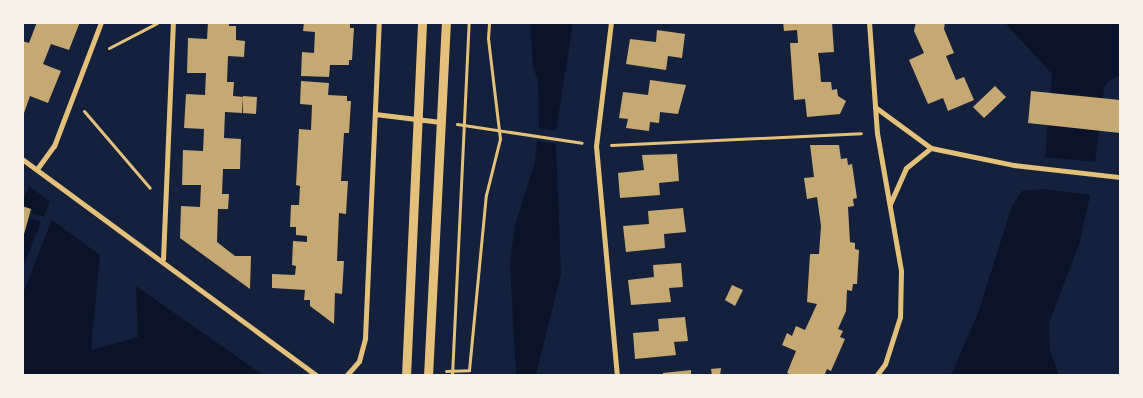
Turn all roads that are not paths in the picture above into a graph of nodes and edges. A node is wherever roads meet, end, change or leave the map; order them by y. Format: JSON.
{"nodes":[{"id":1,"x":101,"y":22,"type":"edge"},
{"id":2,"x":173,"y":22,"type":"edge"},
{"id":3,"x":379,"y":22,"type":"edge"},
{"id":4,"x":422,"y":22,"type":"edge"},
{"id":5,"x":446,"y":22,"type":"edge"},
{"id":6,"x":611,"y":22,"type":"edge"},
{"id":7,"x":869,"y":22,"type":"edge"},
{"id":8,"x":876,"y":108,"type":"junction"},
{"id":9,"x":375,"y":114,"type":"junction"},
{"id":10,"x":418,"y":119,"type":"junction"},
{"id":11,"x":441,"y":122,"type":"junction"},
{"id":12,"x":931,"y":148,"type":"junction"},
{"id":13,"x":22,"y":159,"type":"edge"},
{"id":14,"x":37,"y":169,"type":"junction"},
{"id":15,"x":1120,"y":177,"type":"edge"},
{"id":16,"x":889,"y":205,"type":"junction"},
{"id":17,"x":163,"y":259,"type":"junction"},
{"id":18,"x":317,"y":376,"type":"edge"},
{"id":19,"x":346,"y":376,"type":"edge"},
{"id":20,"x":406,"y":376,"type":"edge"},
{"id":21,"x":428,"y":376,"type":"edge"},
{"id":22,"x":617,"y":376,"type":"edge"},
{"id":23,"x":876,"y":376,"type":"edge"}],
"edges":[{"from":1,"to":14,"type":"street"},
{"from":2,"to":17,"type":"street"},
{"from":3,"to":9,"type":"street"},
{"from":4,"to":10,"type":"street"},
{"from":5,"to":11,"type":"street"},
{"from":6,"to":22,"type":"street"},
{"from":7,"to":8,"type":"street"},
{"from":8,"to":12,"type":"street"},
{"from":8,"to":16,"type":"street"},
{"from":9,"to":10,"type":"street"},
{"from":9,"to":19,"type":"street"},
{"from":10,"to":11,"type":"street"},
{"from":10,"to":20,"type":"street"},
{"from":11,"to":21,"type":"street"},
{"from":12,"to":15,"type":"street"},
{"from":12,"to":16,"type":"street"},
{"from":13,"to":14,"type":"street"},
{"from":14,"to":17,"type":"street"},
{"from":16,"to":23,"type":"street"},
{"from":17,"to":18,"type":"street"}]}
